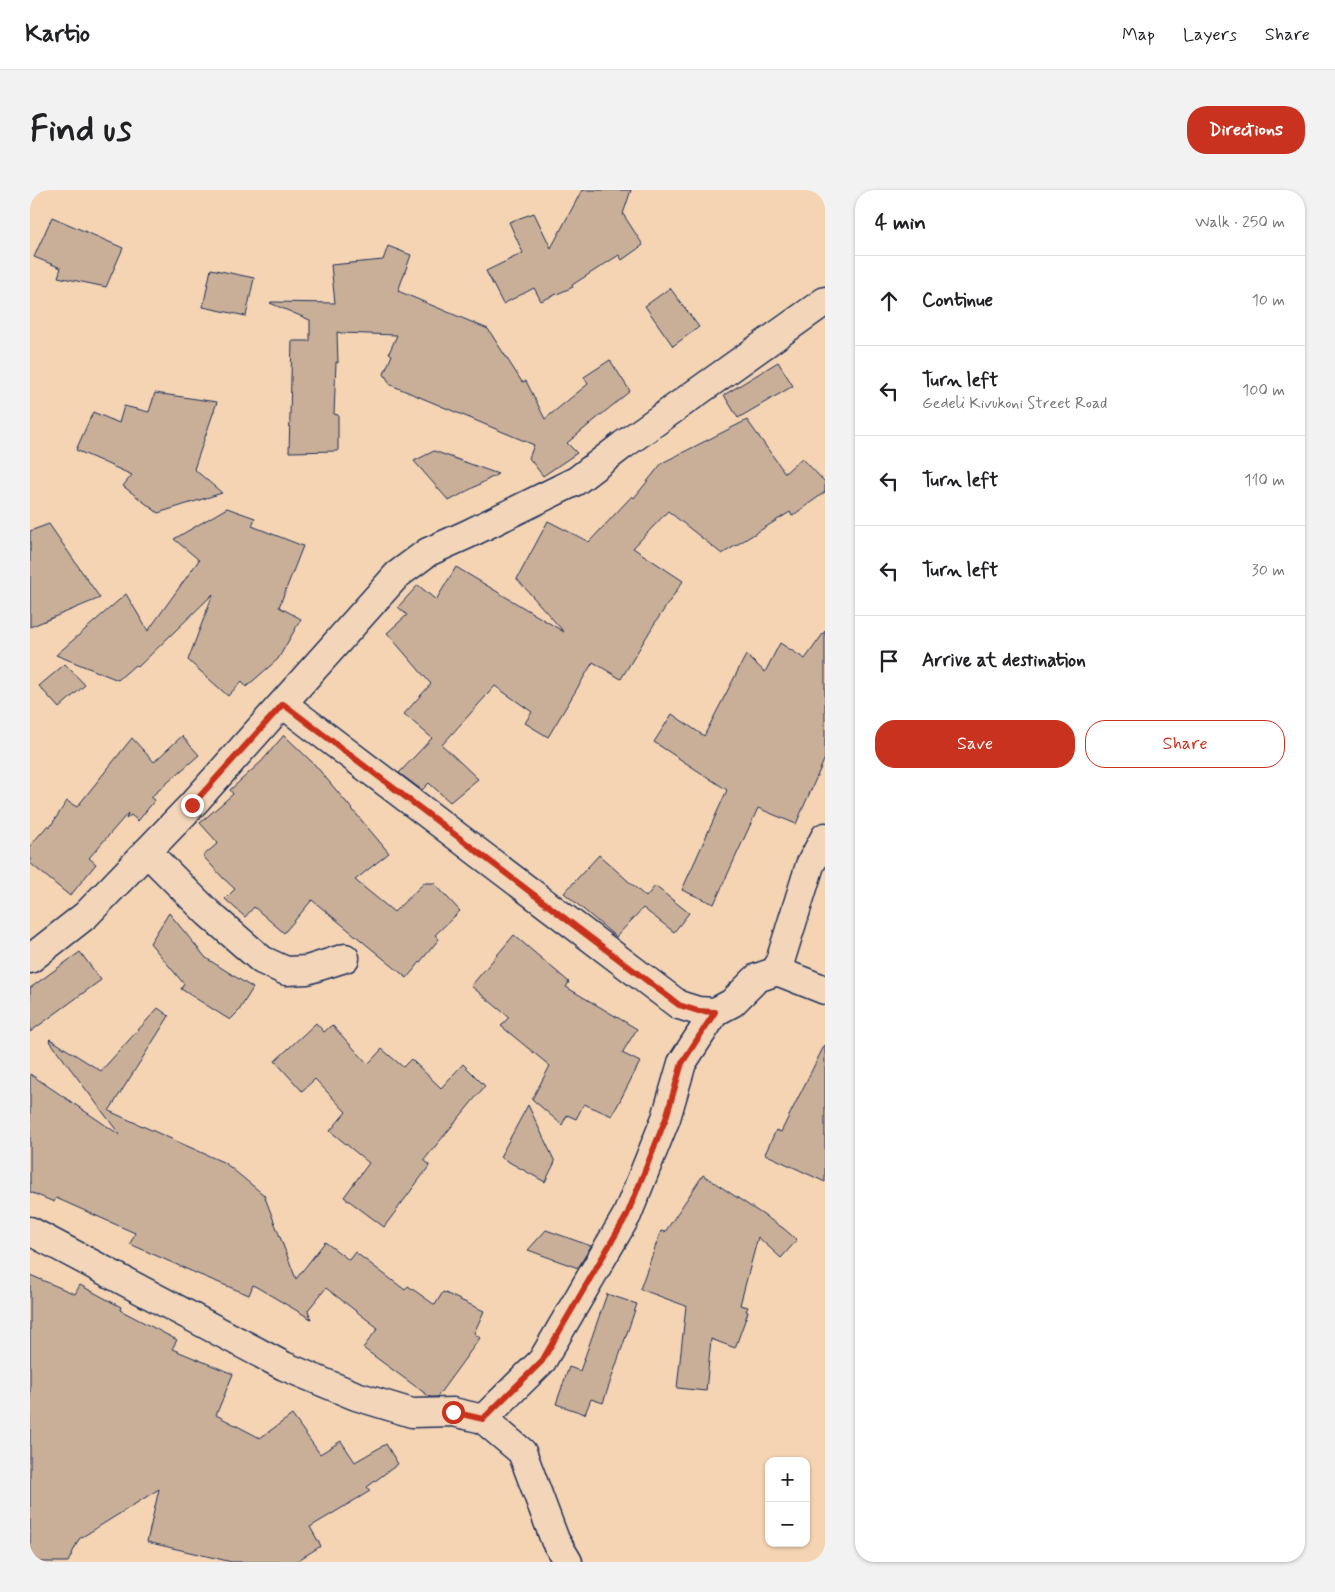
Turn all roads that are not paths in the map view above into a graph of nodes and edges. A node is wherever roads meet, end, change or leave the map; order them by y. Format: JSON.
{"nodes":[{"id":1,"x":825,"y":301,"type":"edge"},
{"id":2,"x":283,"y":704,"type":"junction"},
{"id":3,"x":825,"y":837,"type":"edge"},
{"id":4,"x":147,"y":852,"type":"junction"},
{"id":5,"x":345,"y":958,"type":"dead end"},
{"id":6,"x":30,"y":959,"type":"edge"},
{"id":7,"x":777,"y":971,"type":"junction"},
{"id":8,"x":825,"y":990,"type":"edge"},
{"id":9,"x":715,"y":1012,"type":"junction"},
{"id":10,"x":30,"y":1230,"type":"edge"},
{"id":11,"x":483,"y":1419,"type":"junction"},
{"id":12,"x":562,"y":1551,"type":"edge"}],
"edges":[{"from":1,"to":2,"type":"street"},
{"from":2,"to":4,"type":"street"},
{"from":2,"to":9,"type":"street"},
{"from":3,"to":7,"type":"street"},
{"from":4,"to":5,"type":"street"},
{"from":4,"to":6,"type":"street"},
{"from":7,"to":8,"type":"street"},
{"from":7,"to":9,"type":"street"},
{"from":9,"to":11,"type":"street"},
{"from":10,"to":11,"type":"street"},
{"from":11,"to":12,"type":"street"}]}
